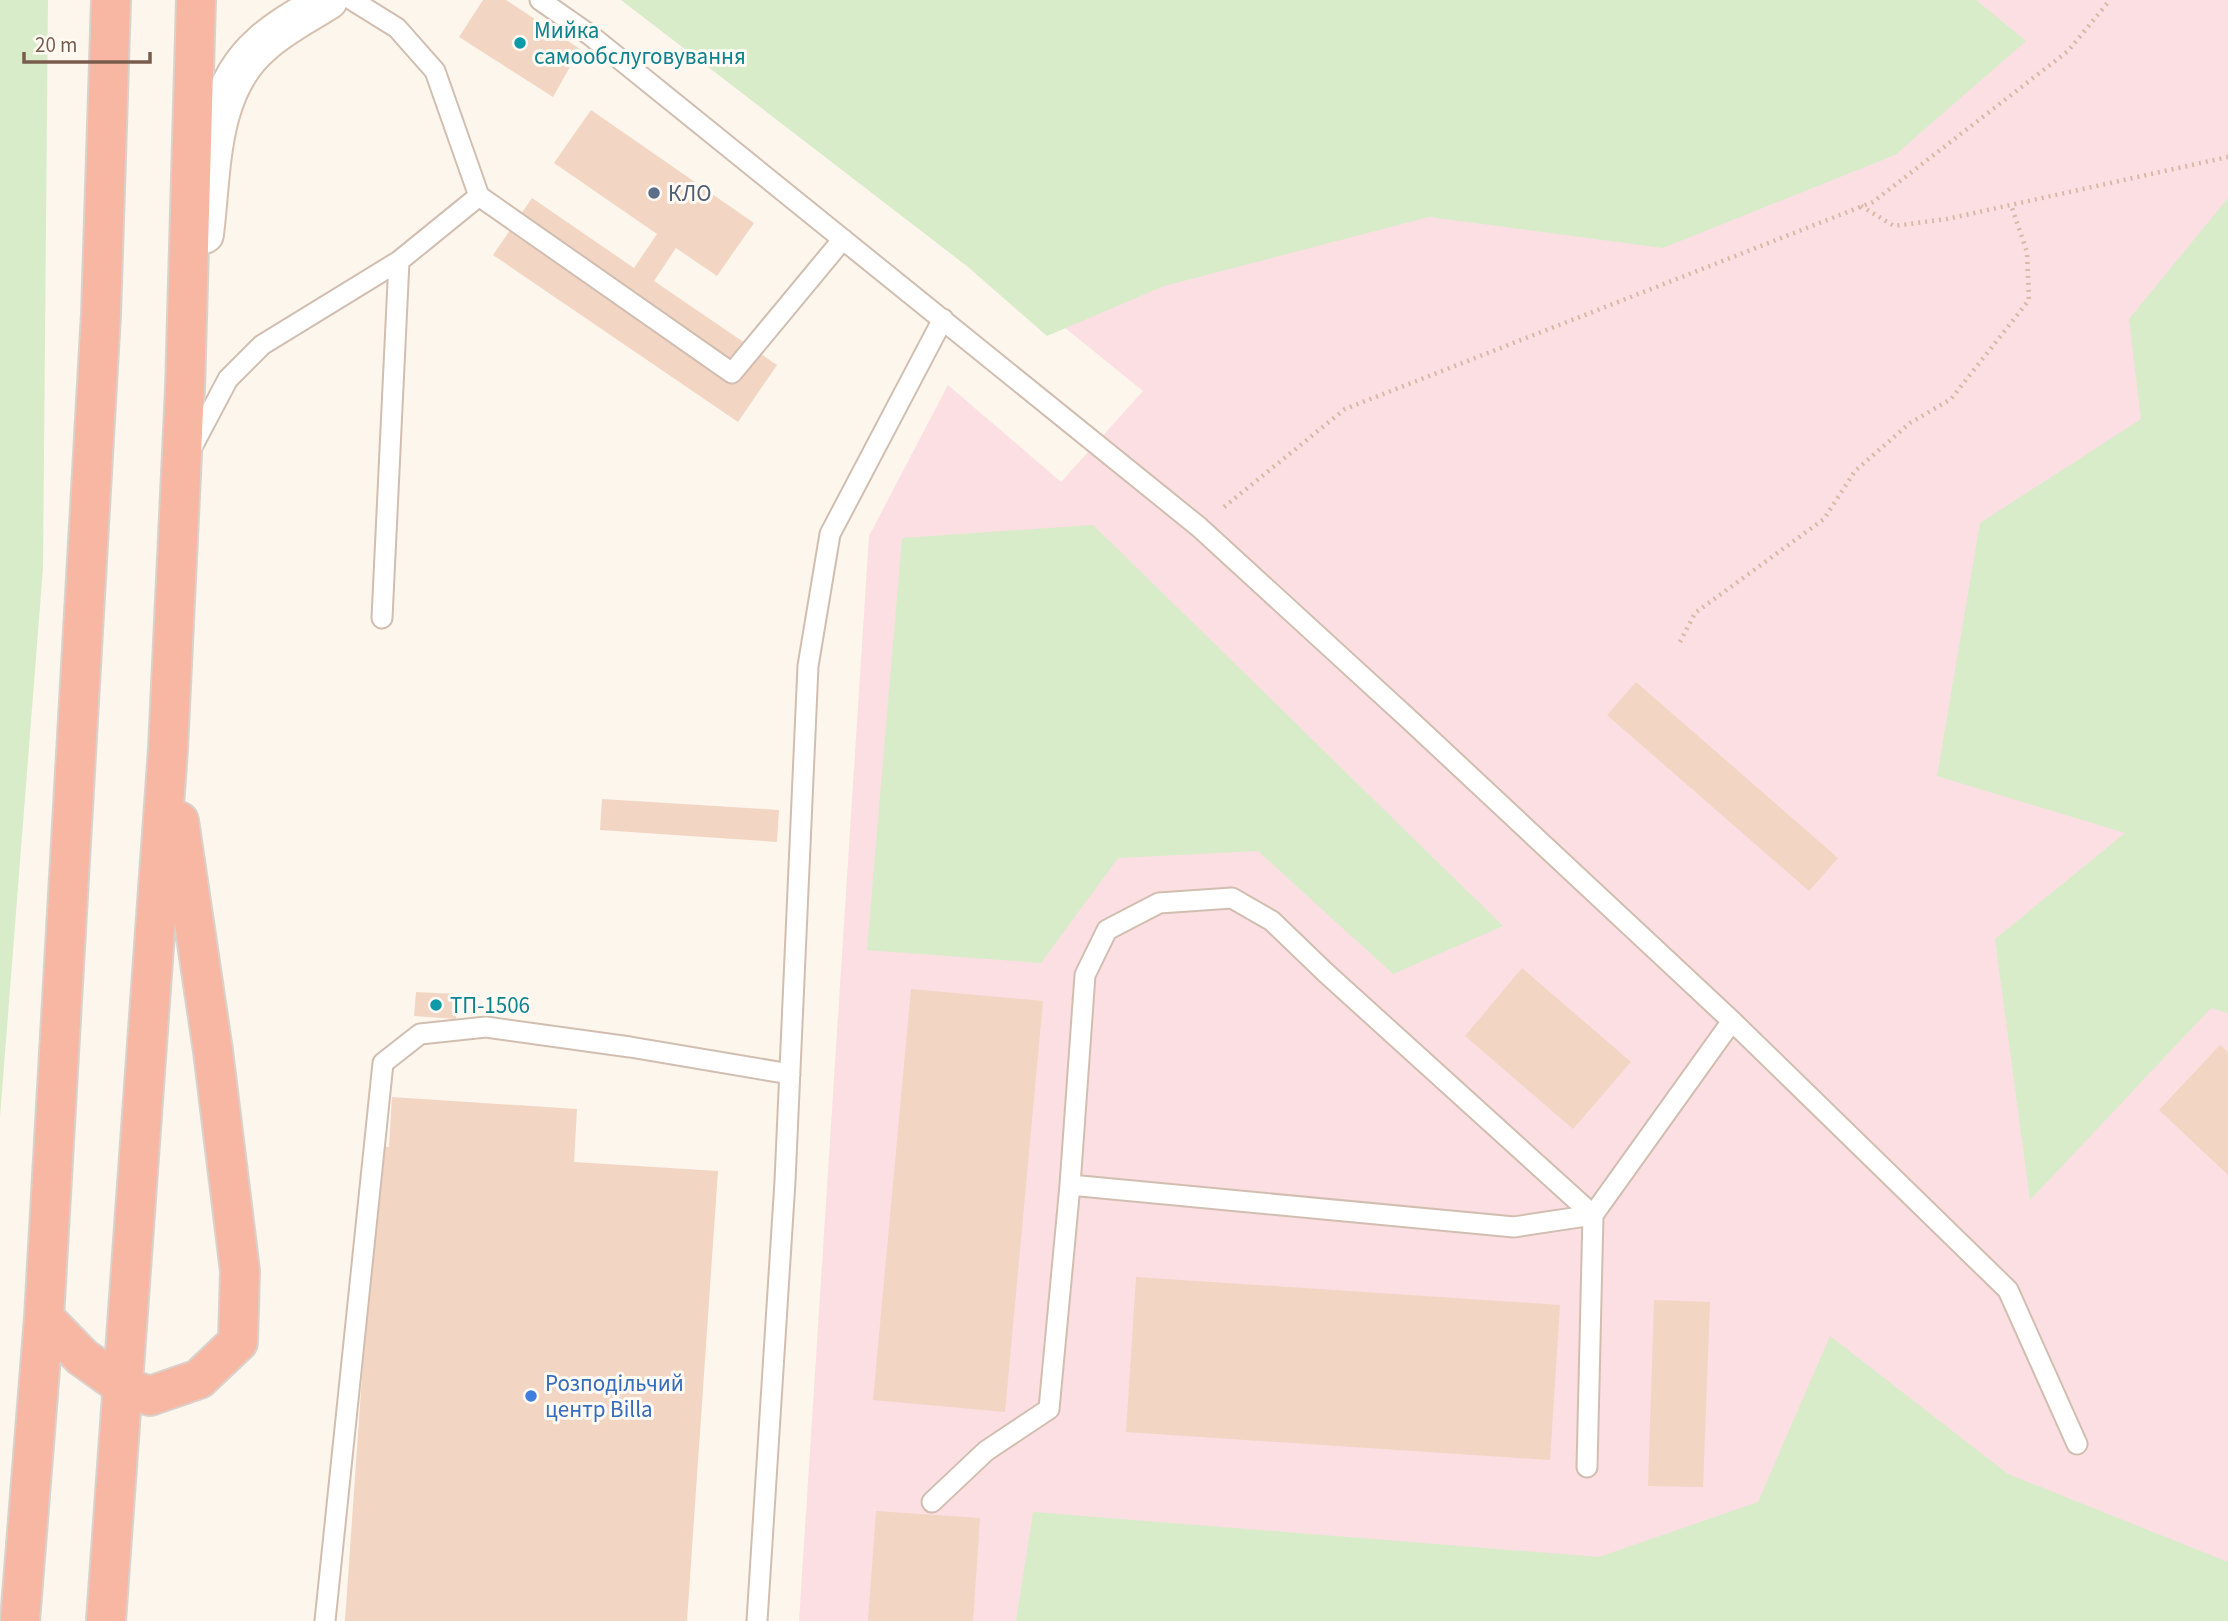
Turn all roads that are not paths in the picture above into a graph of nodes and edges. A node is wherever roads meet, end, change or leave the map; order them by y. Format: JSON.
{"nodes":[{"id":1,"x":111,"y":0,"type":"edge"},
{"id":2,"x":196,"y":0,"type":"edge"},
{"id":3,"x":328,"y":0,"type":"edge"},
{"id":4,"x":352,"y":0,"type":"edge"},
{"id":5,"x":540,"y":0,"type":"edge"},
{"id":6,"x":479,"y":196,"type":"junction"},
{"id":7,"x":843,"y":239,"type":"junction"},
{"id":8,"x":399,"y":261,"type":"junction"},
{"id":9,"x":943,"y":318,"type":"junction"},
{"id":10,"x":185,"y":389,"type":"junction"},
{"id":11,"x":181,"y":468,"type":"junction"},
{"id":12,"x":382,"y":618,"type":"dead end"},
{"id":13,"x":168,"y":748,"type":"junction"},
{"id":14,"x":1732,"y":1021,"type":"junction"},
{"id":15,"x":790,"y":1074,"type":"junction"},
{"id":16,"x":1070,"y":1185,"type":"junction"},
{"id":17,"x":1593,"y":1215,"type":"junction"},
{"id":18,"x":44,"y":1318,"type":"junction"},
{"id":19,"x":124,"y":1387,"type":"junction"},
{"id":20,"x":2077,"y":1444,"type":"dead end"},
{"id":21,"x":1587,"y":1467,"type":"dead end"},
{"id":22,"x":932,"y":1502,"type":"dead end"},
{"id":23,"x":20,"y":1621,"type":"edge"},
{"id":24,"x":106,"y":1621,"type":"edge"},
{"id":25,"x":326,"y":1621,"type":"edge"},
{"id":26,"x":757,"y":1621,"type":"edge"}],
"edges":[{"from":1,"to":18,"type":"highway"},
{"from":2,"to":10,"type":"highway"},
{"from":3,"to":10,"type":"street"},
{"from":4,"to":6,"type":"lane"},
{"from":5,"to":7,"type":"lane"},
{"from":6,"to":7,"type":"lane"},
{"from":6,"to":8,"type":"lane"},
{"from":7,"to":9,"type":"lane"},
{"from":8,"to":11,"type":"lane"},
{"from":8,"to":12,"type":"lane"},
{"from":9,"to":14,"type":"lane"},
{"from":9,"to":15,"type":"lane"},
{"from":10,"to":11,"type":"highway"},
{"from":11,"to":13,"type":"highway"},
{"from":13,"to":19,"type":"highway"},
{"from":13,"to":19,"type":"highway"},
{"from":14,"to":17,"type":"lane"},
{"from":14,"to":20,"type":"lane"},
{"from":15,"to":25,"type":"lane"},
{"from":15,"to":26,"type":"lane"},
{"from":16,"to":17,"type":"lane"},
{"from":16,"to":17,"type":"lane"},
{"from":16,"to":22,"type":"lane"},
{"from":17,"to":21,"type":"lane"},
{"from":18,"to":19,"type":"highway"},
{"from":18,"to":23,"type":"highway"},
{"from":19,"to":24,"type":"highway"}]}
